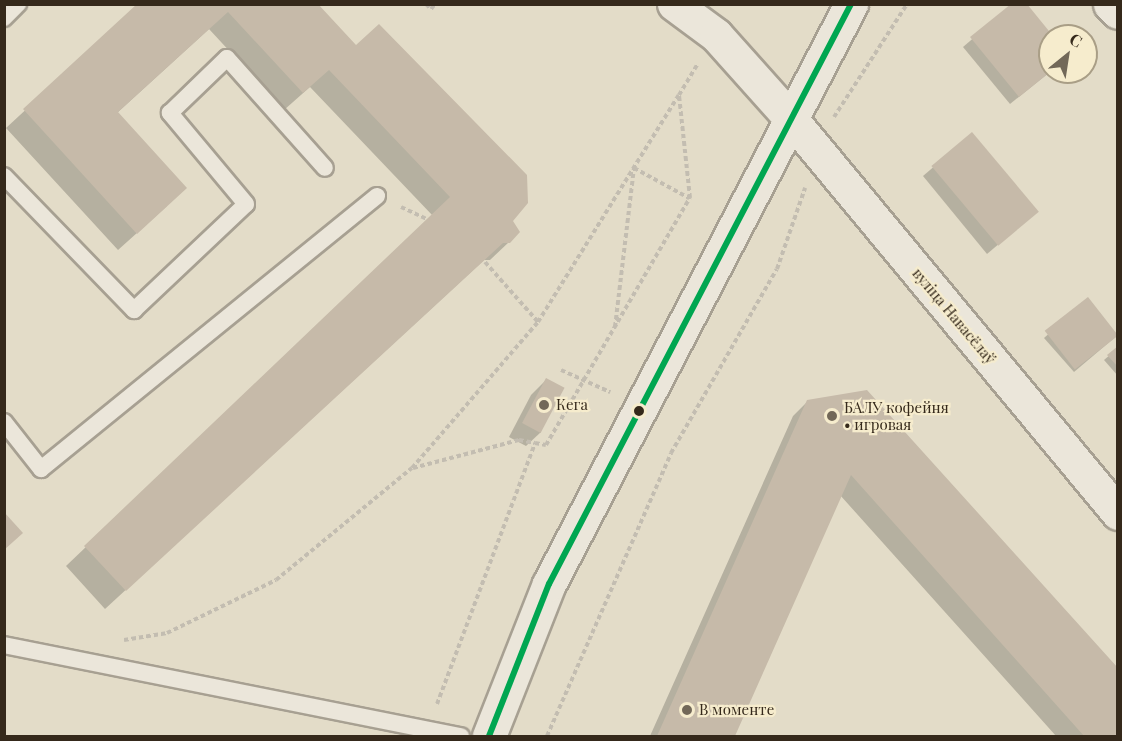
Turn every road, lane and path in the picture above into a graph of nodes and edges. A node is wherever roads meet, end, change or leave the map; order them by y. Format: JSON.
{"nodes":[{"id":1,"x":18,"y":4,"type":"edge"},
{"id":2,"x":426,"y":4,"type":"edge"},
{"id":3,"x":435,"y":4,"type":"edge"},
{"id":4,"x":674,"y":4,"type":"edge"},
{"id":5,"x":851,"y":4,"type":"edge"},
{"id":6,"x":907,"y":4,"type":"edge"},
{"id":7,"x":1110,"y":4,"type":"edge"},
{"id":8,"x":1118,"y":12,"type":"edge"},
{"id":9,"x":4,"y":18,"type":"edge"},
{"id":10,"x":716,"y":35,"type":"junction"},
{"id":11,"x":678,"y":95,"type":"junction"},
{"id":12,"x":791,"y":119,"type":"junction"},
{"id":13,"x":819,"y":153,"type":"junction"},
{"id":14,"x":325,"y":168,"type":"dead end"},
{"id":15,"x":634,"y":168,"type":"junction"},
{"id":16,"x":4,"y":176,"type":"edge"},
{"id":17,"x":377,"y":196,"type":"dead end"},
{"id":18,"x":690,"y":198,"type":"junction"},
{"id":19,"x":485,"y":262,"type":"dead end"},
{"id":20,"x":538,"y":322,"type":"junction"},
{"id":21,"x":615,"y":328,"type":"junction"},
{"id":22,"x":561,"y":370,"type":"dead end"},
{"id":23,"x":584,"y":381,"type":"junction"},
{"id":24,"x":639,"y":406,"type":"junction"},
{"id":25,"x":4,"y":422,"type":"edge"},
{"id":26,"x":535,"y":443,"type":"junction"},
{"id":27,"x":412,"y":468,"type":"junction"},
{"id":28,"x":1118,"y":513,"type":"edge"},
{"id":29,"x":117,"y":641,"type":"dead end"},
{"id":30,"x":4,"y":645,"type":"edge"},
{"id":31,"x":428,"y":727,"type":"junction"},
{"id":32,"x":461,"y":736,"type":"edge"},
{"id":33,"x":489,"y":736,"type":"edge"},
{"id":34,"x":547,"y":736,"type":"edge"}],
"edges":[{"from":1,"to":9,"type":"lane"},
{"from":2,"to":3,"type":"path"},
{"from":4,"to":10,"type":"main road","name":"вуліца Навасёлаў"},
{"from":5,"to":12,"type":"main road"},
{"from":6,"to":13,"type":"path"},
{"from":7,"to":8,"type":"main road"},
{"from":10,"to":11,"type":"path"},
{"from":10,"to":12,"type":"main road","name":"вуліца Навасёлаў"},
{"from":11,"to":15,"type":"path"},
{"from":11,"to":18,"type":"path"},
{"from":12,"to":13,"type":"main road","name":"вуліца Навасёлаў"},
{"from":12,"to":24,"type":"main road"},
{"from":13,"to":28,"type":"main road","name":"вуліца Навасёлаў"},
{"from":13,"to":34,"type":"path"},
{"from":14,"to":16,"type":"lane"},
{"from":15,"to":18,"type":"path"},
{"from":15,"to":20,"type":"path"},
{"from":15,"to":21,"type":"path"},
{"from":17,"to":25,"type":"lane"},
{"from":18,"to":21,"type":"path"},
{"from":19,"to":20,"type":"path"},
{"from":20,"to":27,"type":"path"},
{"from":21,"to":23,"type":"path"},
{"from":22,"to":23,"type":"path"},
{"from":23,"to":24,"type":"path"},
{"from":23,"to":26,"type":"path"},
{"from":24,"to":33,"type":"main road"},
{"from":26,"to":27,"type":"path"},
{"from":26,"to":31,"type":"path"},
{"from":27,"to":29,"type":"path"},
{"from":30,"to":31,"type":"lane"},
{"from":31,"to":32,"type":"lane"}]}
